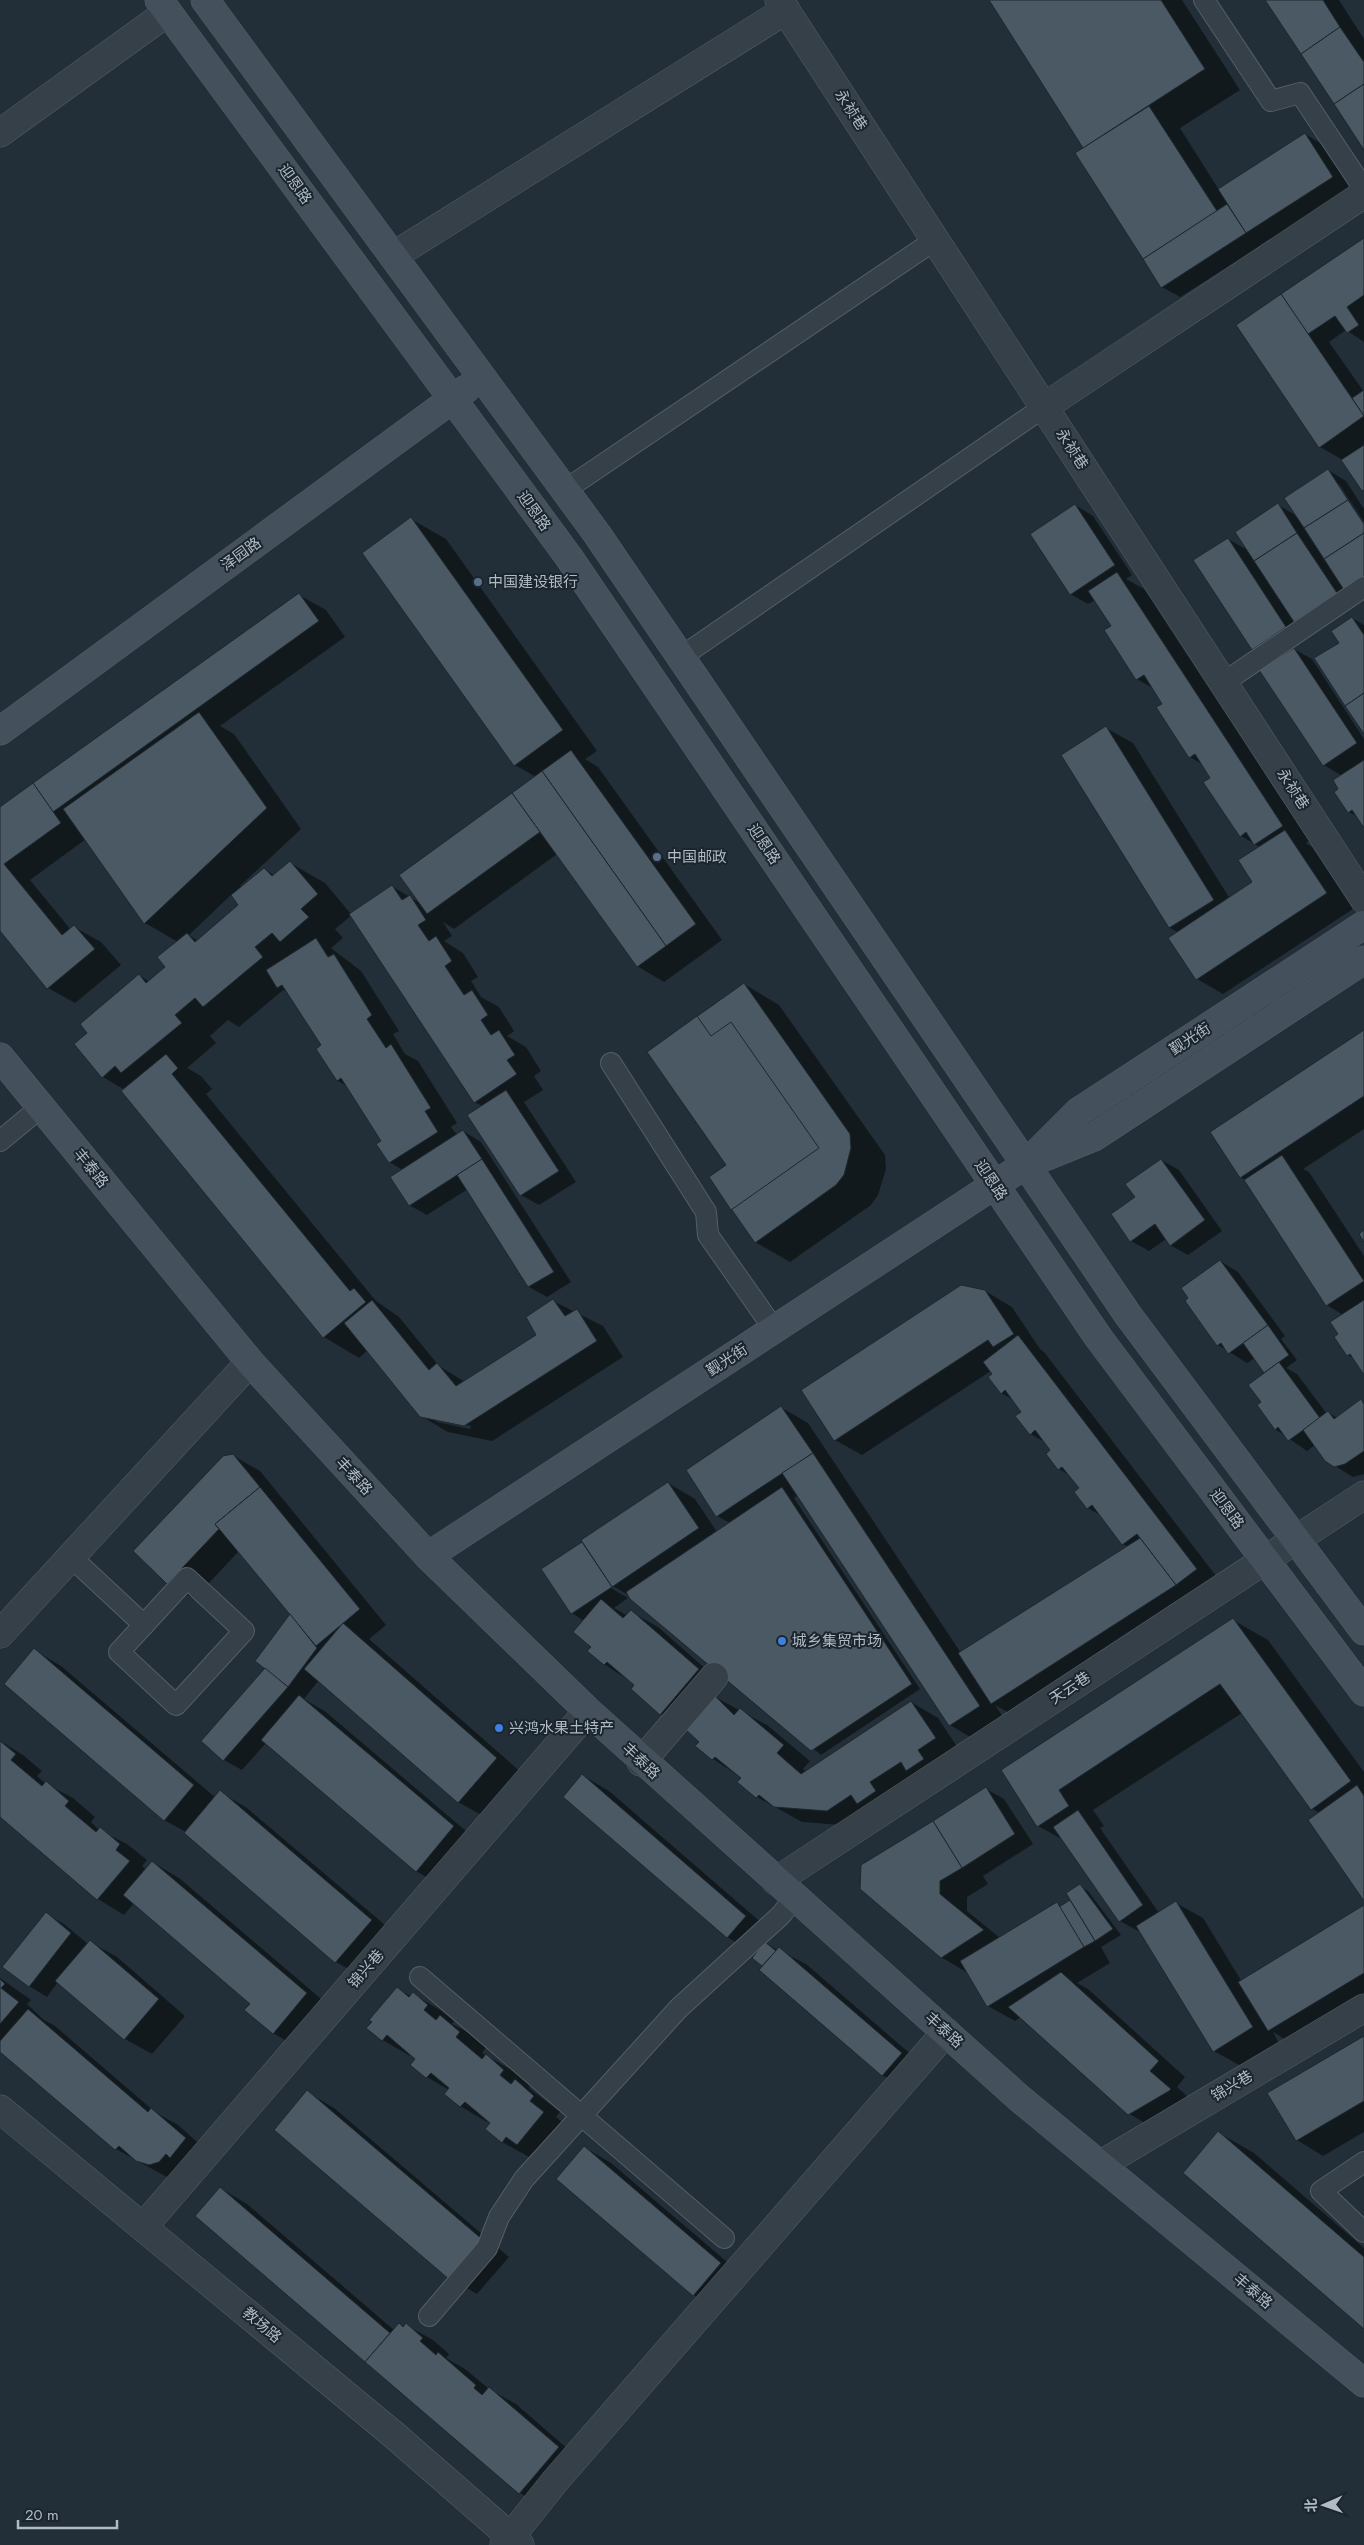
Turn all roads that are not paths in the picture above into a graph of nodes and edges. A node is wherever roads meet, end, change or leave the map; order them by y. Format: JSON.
{"nodes":[{"id":1,"x":205,"y":0,"type":"edge"},
{"id":2,"x":1204,"y":0,"type":"edge"},
{"id":3,"x":782,"y":5,"type":"edge"},
{"id":4,"x":163,"y":6,"type":"edge"},
{"id":5,"x":0,"y":133,"type":"edge"},
{"id":6,"x":1364,"y":189,"type":"edge"},
{"id":7,"x":1364,"y":194,"type":"edge"},
{"id":8,"x":935,"y":240,"type":"junction"},
{"id":9,"x":393,"y":256,"type":"junction"},
{"id":10,"x":482,"y":378,"type":"junction"},
{"id":11,"x":452,"y":399,"type":"junction"},
{"id":12,"x":1044,"y":408,"type":"junction"},
{"id":13,"x":565,"y":490,"type":"junction"},
{"id":14,"x":1364,"y":587,"type":"edge"},
{"id":15,"x":681,"y":658,"type":"junction"},
{"id":16,"x":1224,"y":683,"type":"junction"},
{"id":17,"x":0,"y":731,"type":"edge"},
{"id":18,"x":1364,"y":899,"type":"edge"},
{"id":19,"x":1364,"y":925,"type":"edge"},
{"id":20,"x":1364,"y":960,"type":"edge"},
{"id":21,"x":0,"y":1057,"type":"edge"},
{"id":22,"x":611,"y":1063,"type":"dead end"},
{"id":23,"x":41,"y":1107,"type":"junction"},
{"id":24,"x":0,"y":1141,"type":"edge"},
{"id":25,"x":1025,"y":1165,"type":"junction"},
{"id":26,"x":995,"y":1185,"type":"junction"},
{"id":27,"x":774,"y":1329,"type":"junction"},
{"id":28,"x":250,"y":1362,"type":"junction"},
{"id":29,"x":1364,"y":1495,"type":"edge"},
{"id":30,"x":1296,"y":1540,"type":"junction"},
{"id":31,"x":428,"y":1556,"type":"junction"},
{"id":32,"x":71,"y":1557,"type":"junction"},
{"id":33,"x":1265,"y":1560,"type":"junction"},
{"id":34,"x":144,"y":1625,"type":"junction"},
{"id":35,"x":1364,"y":1631,"type":"edge"},
{"id":36,"x":0,"y":1634,"type":"edge"},
{"id":37,"x":714,"y":1677,"type":"dead end"},
{"id":38,"x":1364,"y":1692,"type":"edge"},
{"id":39,"x":588,"y":1711,"type":"junction"},
{"id":40,"x":641,"y":1762,"type":"junction"},
{"id":41,"x":786,"y":1889,"type":"junction"},
{"id":42,"x":420,"y":1977,"type":"dead end"},
{"id":43,"x":1364,"y":2008,"type":"edge"},
{"id":44,"x":946,"y":2032,"type":"junction"},
{"id":45,"x":0,"y":2109,"type":"edge"},
{"id":46,"x":582,"y":2116,"type":"junction"},
{"id":47,"x":1364,"y":2162,"type":"edge"},
{"id":48,"x":1100,"y":2165,"type":"junction"},
{"id":49,"x":144,"y":2226,"type":"junction"},
{"id":50,"x":1364,"y":2232,"type":"edge"},
{"id":51,"x":724,"y":2238,"type":"dead end"},
{"id":52,"x":429,"y":2316,"type":"dead end"},
{"id":53,"x":1364,"y":2383,"type":"edge"},
{"id":54,"x":512,"y":2542,"type":"edge"}],
"edges":[{"from":1,"to":9,"type":"street"},
{"from":2,"to":6,"type":"lane"},
{"from":3,"to":8,"type":"street","name":"永祯巷"},
{"from":3,"to":9,"type":"street"},
{"from":4,"to":5,"type":"street"},
{"from":4,"to":11,"type":"street","name":"迎恩路"},
{"from":7,"to":12,"type":"street"},
{"from":8,"to":12,"type":"street","name":"永祯巷"},
{"from":8,"to":13,"type":"lane"},
{"from":9,"to":10,"type":"street"},
{"from":10,"to":11,"type":"street","name":"泽园路"},
{"from":10,"to":13,"type":"street"},
{"from":11,"to":17,"type":"street","name":"泽园路"},
{"from":11,"to":26,"type":"street","name":"迎恩路"},
{"from":12,"to":15,"type":"lane"},
{"from":12,"to":16,"type":"street","name":"永祯巷"},
{"from":13,"to":15,"type":"street"},
{"from":14,"to":16,"type":"lane"},
{"from":15,"to":25,"type":"street"},
{"from":16,"to":18,"type":"street","name":"永祯巷"},
{"from":19,"to":25,"type":"street","name":"觐光街"},
{"from":20,"to":25,"type":"street","name":"觐光街"},
{"from":21,"to":23,"type":"street","name":"丰泰路"},
{"from":22,"to":27,"type":"lane"},
{"from":23,"to":24,"type":"lane"},
{"from":23,"to":28,"type":"street","name":"丰泰路"},
{"from":25,"to":26,"type":"street","name":"觐光街"},
{"from":25,"to":30,"type":"street"},
{"from":26,"to":27,"type":"street","name":"觐光街"},
{"from":26,"to":33,"type":"street","name":"迎恩路"},
{"from":27,"to":31,"type":"street","name":"觐光街"},
{"from":28,"to":31,"type":"street","name":"丰泰路"},
{"from":28,"to":32,"type":"street"},
{"from":29,"to":30,"type":"street","name":"天云巷"},
{"from":30,"to":33,"type":"street","name":"天云巷"},
{"from":30,"to":35,"type":"street"},
{"from":31,"to":39,"type":"street","name":"丰泰路"},
{"from":32,"to":34,"type":"lane"},
{"from":32,"to":36,"type":"street"},
{"from":33,"to":38,"type":"street","name":"迎恩路"},
{"from":33,"to":41,"type":"street","name":"天云巷"},
{"from":34,"to":34,"type":"lane"},
{"from":37,"to":40,"type":"street"},
{"from":39,"to":40,"type":"street","name":"丰泰路"},
{"from":39,"to":49,"type":"street","name":"锦兴巷"},
{"from":40,"to":41,"type":"street","name":"丰泰路"},
{"from":41,"to":44,"type":"street","name":"丰泰路"},
{"from":41,"to":46,"type":"lane"},
{"from":42,"to":46,"type":"lane"},
{"from":43,"to":48,"type":"street","name":"锦兴巷"},
{"from":44,"to":48,"type":"street","name":"丰泰路"},
{"from":44,"to":54,"type":"street"},
{"from":45,"to":49,"type":"street","name":"教场路"},
{"from":46,"to":51,"type":"lane"},
{"from":46,"to":52,"type":"lane"},
{"from":47,"to":50,"type":"lane"},
{"from":48,"to":53,"type":"street","name":"丰泰路"},
{"from":49,"to":54,"type":"street","name":"教场路"}]}
